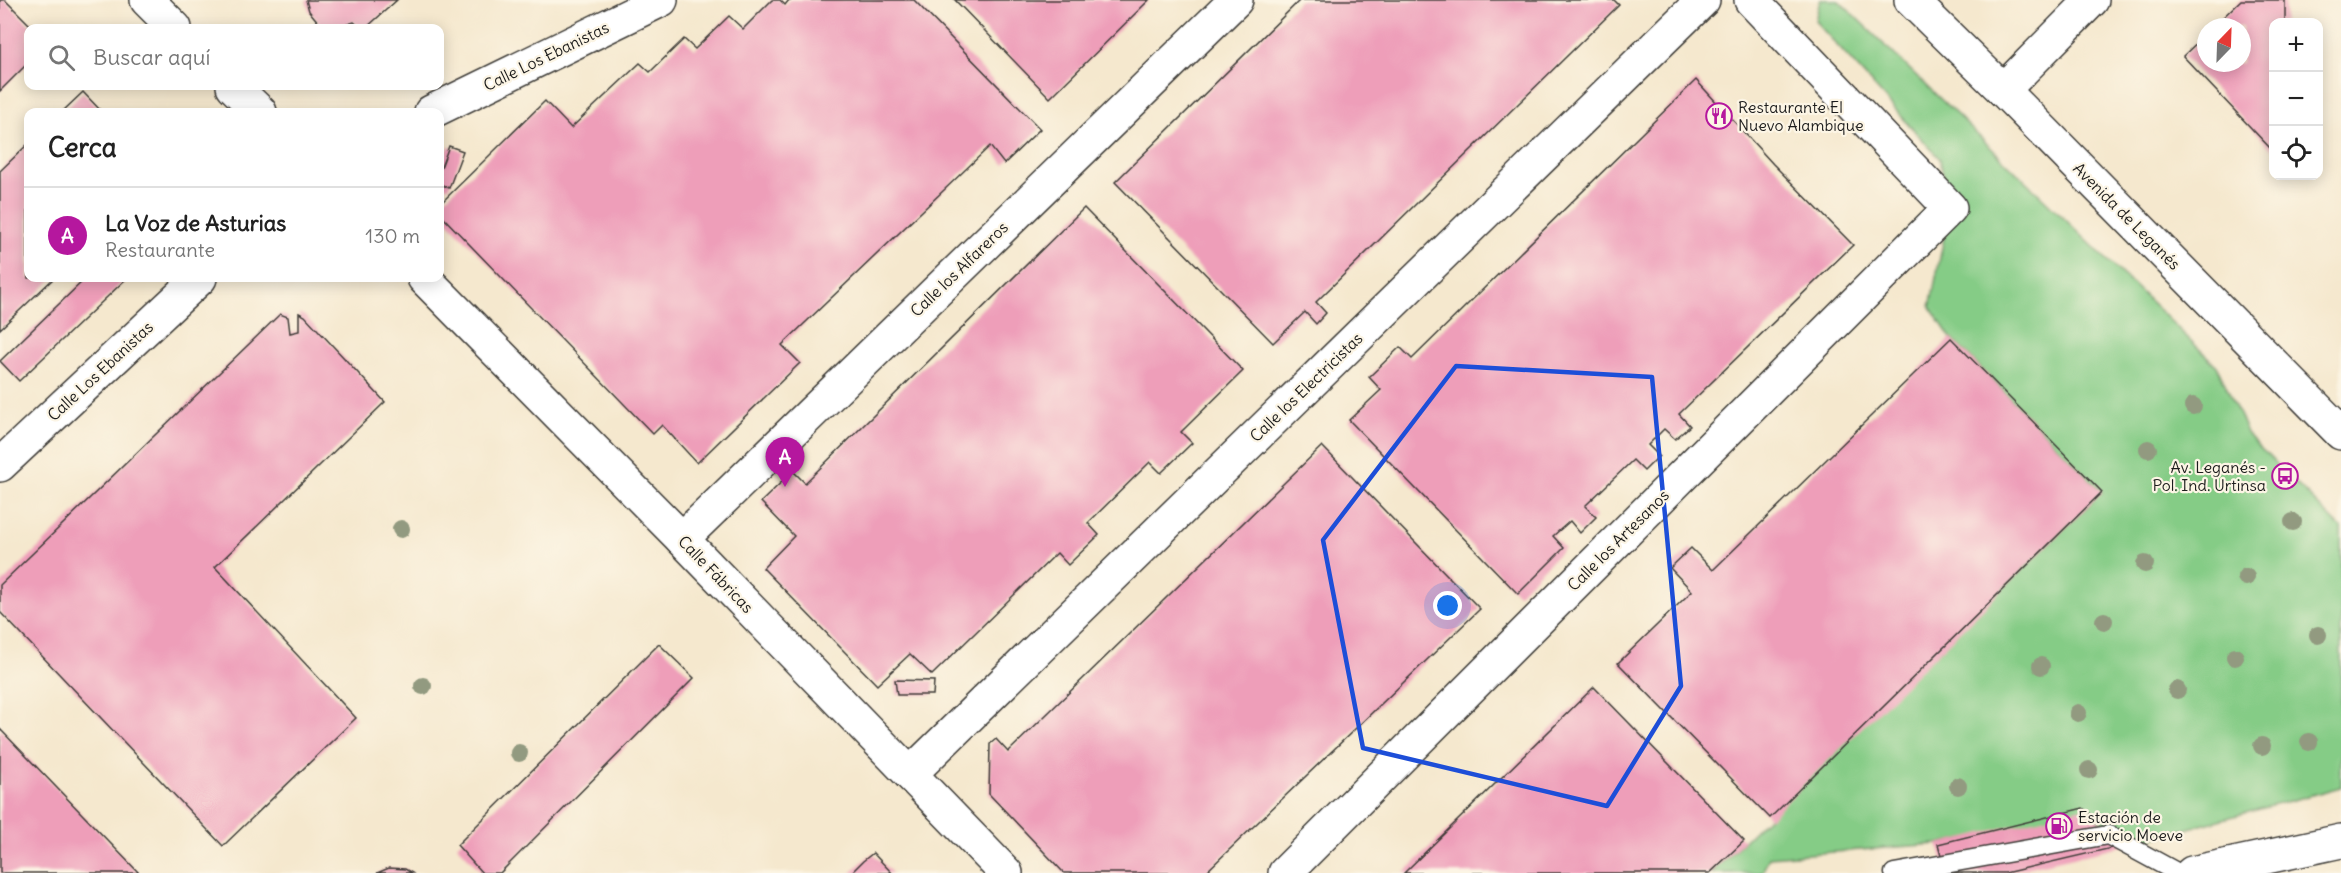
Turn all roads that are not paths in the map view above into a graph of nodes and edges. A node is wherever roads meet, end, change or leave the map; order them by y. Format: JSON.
{"nodes":[{"id":1,"x":147,"y":0,"type":"edge"},
{"id":2,"x":661,"y":0,"type":"edge"},
{"id":3,"x":1236,"y":0,"type":"edge"},
{"id":4,"x":1703,"y":0,"type":"edge"},
{"id":5,"x":1751,"y":0,"type":"edge"},
{"id":6,"x":1911,"y":0,"type":"edge"},
{"id":7,"x":2092,"y":0,"type":"edge"},
{"id":8,"x":171,"y":24,"type":"edge"},
{"id":9,"x":236,"y":90,"type":"edge"},
{"id":10,"x":2003,"y":90,"type":"junction"},
{"id":11,"x":256,"y":108,"type":"edge"},
{"id":12,"x":439,"y":108,"type":"edge"},
{"id":13,"x":196,"y":282,"type":"edge"},
{"id":14,"x":428,"y":282,"type":"edge"},
{"id":15,"x":2341,"y":434,"type":"edge"},
{"id":16,"x":0,"y":465,"type":"edge"},
{"id":17,"x":682,"y":538,"type":"junction"},
{"id":18,"x":910,"y":774,"type":"junction"},
{"id":19,"x":2341,"y":822,"type":"edge"},
{"id":20,"x":2341,"y":841,"type":"edge"},
{"id":21,"x":2235,"y":863,"type":"junction"},
{"id":22,"x":1006,"y":873,"type":"edge"},
{"id":23,"x":1285,"y":873,"type":"edge"},
{"id":24,"x":1894,"y":873,"type":"edge"},
{"id":25,"x":2178,"y":873,"type":"edge"},
{"id":26,"x":2192,"y":873,"type":"edge"}],
"edges":[{"from":1,"to":8,"type":"street"},
{"from":2,"to":12,"type":"street","name":"Calle Los Ebanistas"},
{"from":3,"to":17,"type":"street","name":"Calle los Alfareros"},
{"from":4,"to":18,"type":"street","name":"Calle los Electricistas"},
{"from":5,"to":23,"type":"street","name":"Calle los Artesanos"},
{"from":6,"to":10,"type":"street","name":"Avenida de Leganés"},
{"from":7,"to":10,"type":"street"},
{"from":9,"to":11,"type":"street"},
{"from":10,"to":15,"type":"street","name":"Avenida de Leganés"},
{"from":13,"to":16,"type":"street","name":"Calle Los Ebanistas"},
{"from":14,"to":17,"type":"street","name":"Calle Fábricas"},
{"from":17,"to":18,"type":"street","name":"Calle Fábricas"},
{"from":18,"to":22,"type":"street","name":"Calle Fábricas"},
{"from":19,"to":21,"type":"street"},
{"from":20,"to":21,"type":"street"},
{"from":21,"to":26,"type":"street"},
{"from":24,"to":25,"type":"lane"}]}
